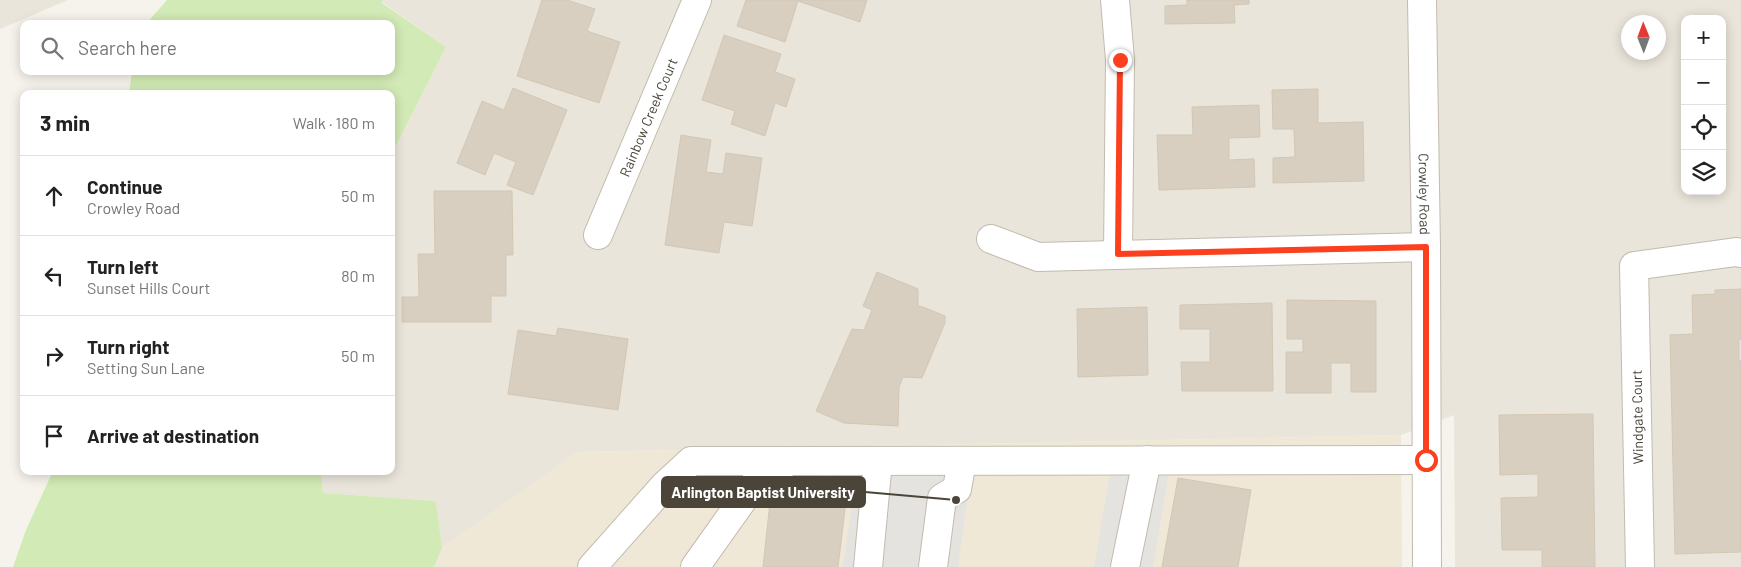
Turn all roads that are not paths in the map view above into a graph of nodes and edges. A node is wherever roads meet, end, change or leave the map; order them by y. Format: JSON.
{"nodes":[{"id":1,"x":697,"y":0,"type":"edge"},
{"id":2,"x":1115,"y":0,"type":"edge"},
{"id":3,"x":1422,"y":0,"type":"edge"},
{"id":4,"x":598,"y":235,"type":"dead end"},
{"id":5,"x":991,"y":239,"type":"dead end"},
{"id":6,"x":1426,"y":247,"type":"junction"},
{"id":7,"x":1741,"y":253,"type":"edge"},
{"id":8,"x":1118,"y":254,"type":"junction"},
{"id":9,"x":1147,"y":460,"type":"junction"},
{"id":10,"x":1426,"y":460,"type":"junction"},
{"id":11,"x":790,"y":461,"type":"junction"},
{"id":12,"x":878,"y":461,"type":"junction"},
{"id":13,"x":962,"y":461,"type":"junction"},
{"id":14,"x":592,"y":567,"type":"edge"},
{"id":15,"x":696,"y":567,"type":"edge"},
{"id":16,"x":868,"y":567,"type":"edge"},
{"id":17,"x":933,"y":567,"type":"edge"},
{"id":18,"x":1125,"y":567,"type":"edge"},
{"id":19,"x":1427,"y":567,"type":"edge"},
{"id":20,"x":1640,"y":567,"type":"edge"}],
"edges":[{"from":1,"to":4,"type":"street","name":"Rainbow Creek Court"},
{"from":2,"to":8,"type":"street"},
{"from":3,"to":6,"type":"street","name":"Crowley Road"},
{"from":5,"to":8,"type":"street"},
{"from":6,"to":8,"type":"street"},
{"from":6,"to":10,"type":"street","name":"Crowley Road"},
{"from":7,"to":20,"type":"street","name":"Windgate Court"},
{"from":9,"to":10,"type":"street"},
{"from":9,"to":13,"type":"street"},
{"from":9,"to":18,"type":"street"},
{"from":10,"to":19,"type":"street","name":"Crowley Road"},
{"from":11,"to":12,"type":"street"},
{"from":11,"to":14,"type":"street"},
{"from":11,"to":15,"type":"street"},
{"from":12,"to":13,"type":"street"},
{"from":12,"to":16,"type":"street"},
{"from":13,"to":17,"type":"street"}]}
